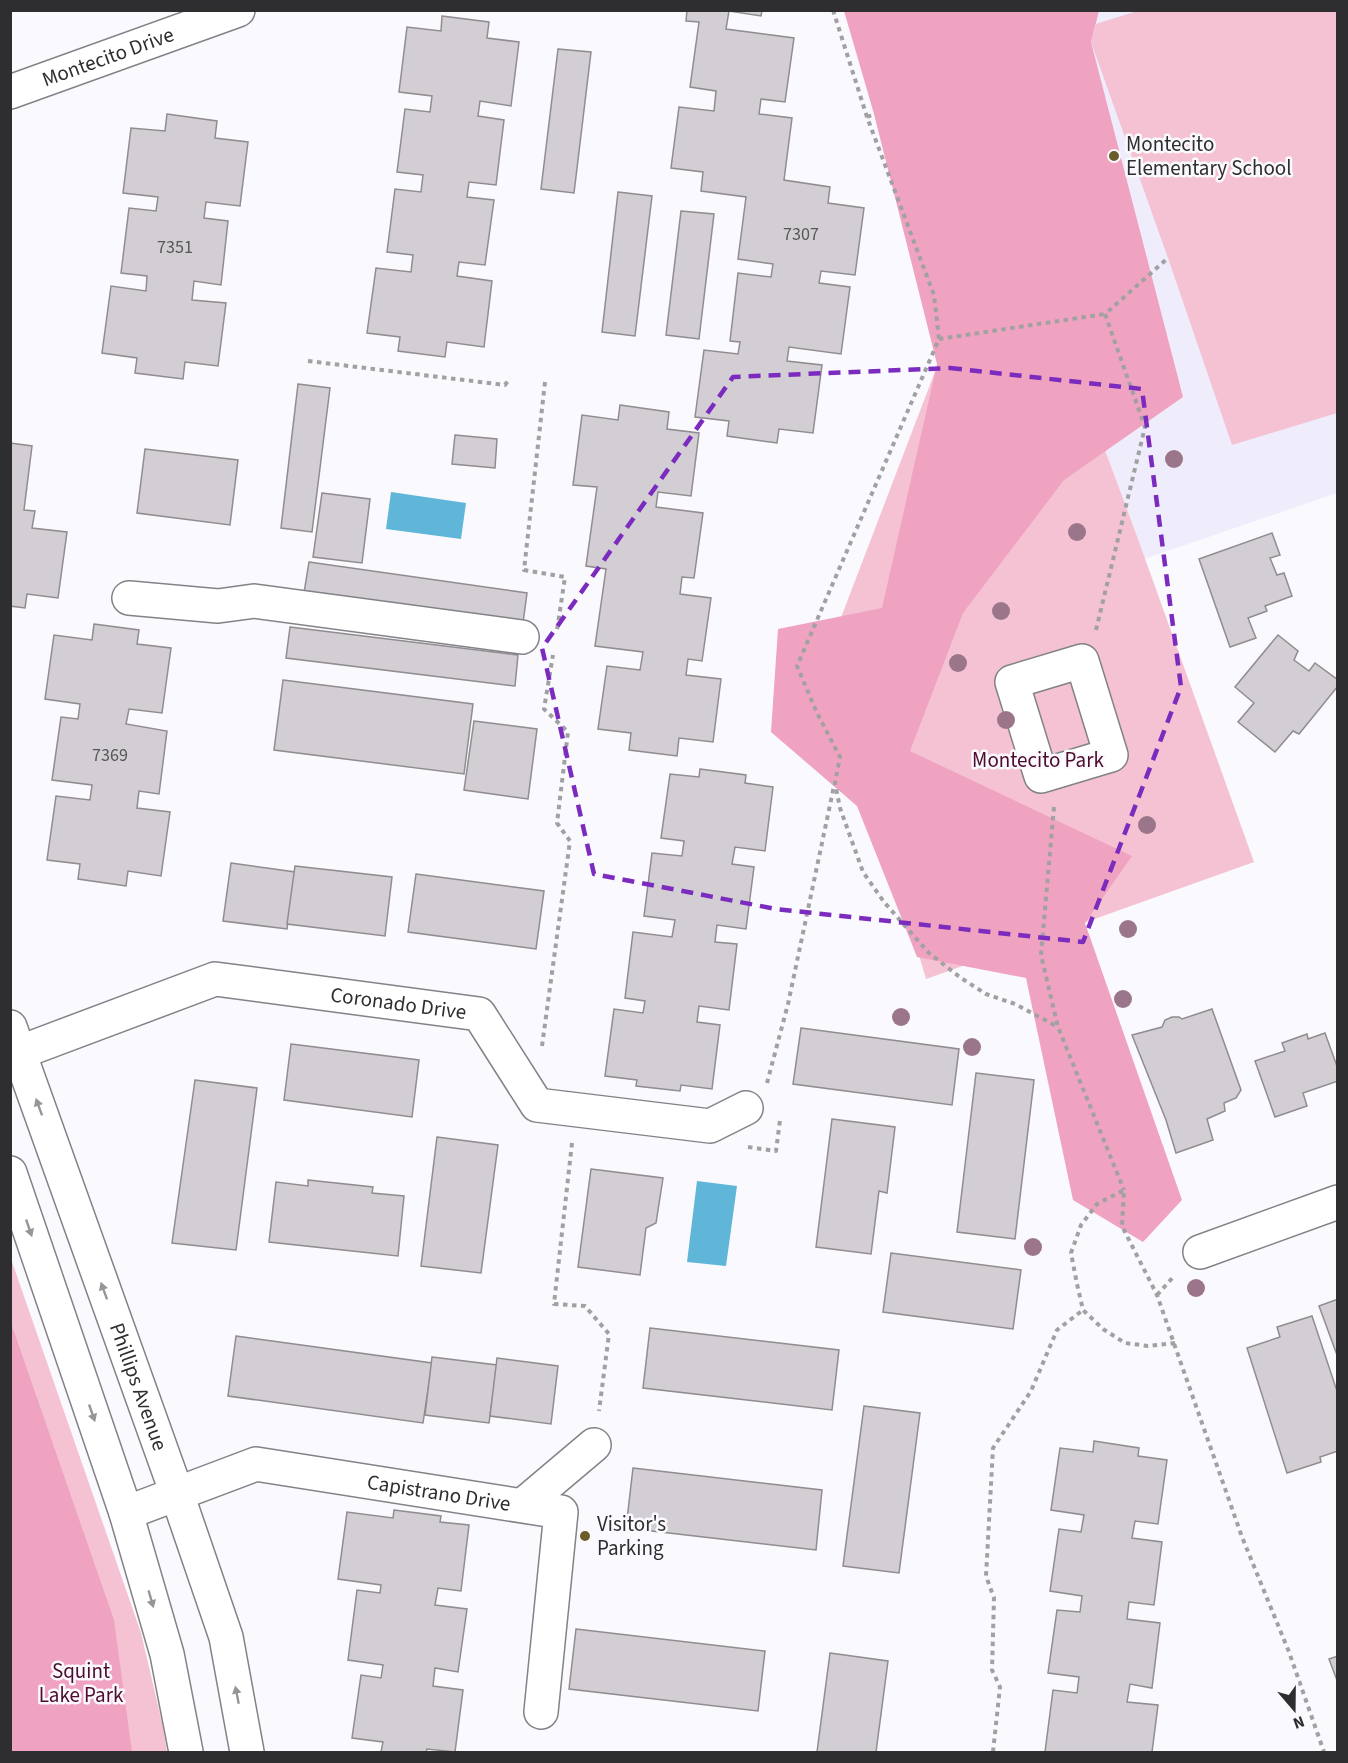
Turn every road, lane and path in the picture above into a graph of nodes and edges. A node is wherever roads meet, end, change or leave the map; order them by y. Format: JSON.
{"nodes":[{"id":1,"x":833,"y":10,"type":"edge"},
{"id":2,"x":226,"y":13,"type":"edge"},
{"id":3,"x":10,"y":92,"type":"edge"},
{"id":4,"x":874,"y":114,"type":"dead end"},
{"id":5,"x":867,"y":117,"type":"junction"},
{"id":6,"x":1168,"y":258,"type":"dead end"},
{"id":7,"x":1105,"y":314,"type":"junction"},
{"id":8,"x":939,"y":339,"type":"junction"},
{"id":9,"x":308,"y":361,"type":"dead end"},
{"id":10,"x":510,"y":378,"type":"dead end"},
{"id":11,"x":545,"y":382,"type":"dead end"},
{"id":12,"x":129,"y":598,"type":"dead end"},
{"id":13,"x":556,"y":631,"type":"dead end"},
{"id":14,"x":522,"y":637,"type":"dead end"},
{"id":15,"x":553,"y":653,"type":"dead end"},
{"id":16,"x":1082,"y":661,"type":"junction"},
{"id":17,"x":1057,"y":771,"type":"junction"},
{"id":18,"x":835,"y":783,"type":"junction"},
{"id":19,"x":1058,"y":1027,"type":"junction"},
{"id":20,"x":14,"y":1045,"type":"edge"},
{"id":21,"x":512,"y":1066,"type":"junction"},
{"id":22,"x":746,"y":1108,"type":"joint"},
{"id":23,"x":781,"y":1113,"type":"dead end"},
{"id":24,"x":573,"y":1138,"type":"dead end"},
{"id":25,"x":740,"y":1146,"type":"dead end"},
{"id":26,"x":10,"y":1173,"type":"edge"},
{"id":27,"x":1124,"y":1190,"type":"junction"},
{"id":28,"x":1338,"y":1202,"type":"edge"},
{"id":29,"x":1200,"y":1252,"type":"dead end"},
{"id":30,"x":1083,"y":1310,"type":"junction"},
{"id":31,"x":1175,"y":1343,"type":"junction"},
{"id":32,"x":594,"y":1445,"type":"joint"},
{"id":33,"x":177,"y":1494,"type":"junction"},
{"id":34,"x":523,"y":1505,"type":"junction"},
{"id":35,"x":126,"y":1513,"type":"junction"},
{"id":36,"x":541,"y":1712,"type":"dead end"},
{"id":37,"x":186,"y":1752,"type":"edge"},
{"id":38,"x":247,"y":1752,"type":"edge"},
{"id":39,"x":993,"y":1752,"type":"edge"},
{"id":40,"x":1324,"y":1752,"type":"edge"}],
"edges":[{"from":1,"to":5,"type":"path"},
{"from":2,"to":3,"type":"street","name":"Montecito Drive"},
{"from":4,"to":5,"type":"path"},
{"from":5,"to":8,"type":"path"},
{"from":6,"to":7,"type":"path"},
{"from":7,"to":8,"type":"path"},
{"from":7,"to":16,"type":"path"},
{"from":8,"to":18,"type":"path"},
{"from":9,"to":10,"type":"path"},
{"from":11,"to":13,"type":"path"},
{"from":12,"to":14,"type":"street"},
{"from":15,"to":21,"type":"path"},
{"from":16,"to":17,"type":"street"},
{"from":16,"to":17,"type":"street"},
{"from":17,"to":19,"type":"path"},
{"from":18,"to":19,"type":"path"},
{"from":18,"to":22,"type":"path"},
{"from":19,"to":27,"type":"path"},
{"from":20,"to":21,"type":"street","name":"Coronado Drive"},
{"from":33,"to":20,"type":"street","name":"Phillips Avenue","one_way":true},
{"from":21,"to":22,"type":"street","name":"Coronado Drive"},
{"from":23,"to":25,"type":"path"},
{"from":24,"to":32,"type":"path"},
{"from":26,"to":35,"type":"street","one_way":true},
{"from":27,"to":30,"type":"path"},
{"from":27,"to":31,"type":"path"},
{"from":28,"to":29,"type":"street"},
{"from":30,"to":31,"type":"path"},
{"from":30,"to":39,"type":"path"},
{"from":31,"to":40,"type":"path"},
{"from":32,"to":34,"type":"street"},
{"from":33,"to":34,"type":"street","name":"Capistrano Drive"},
{"from":33,"to":35,"type":"street","name":"Capistrano Drive"},
{"from":38,"to":33,"type":"street","name":"Phillips Avenue","one_way":true},
{"from":34,"to":36,"type":"street","name":"Capistrano Drive"},
{"from":35,"to":37,"type":"street","one_way":true}]}
